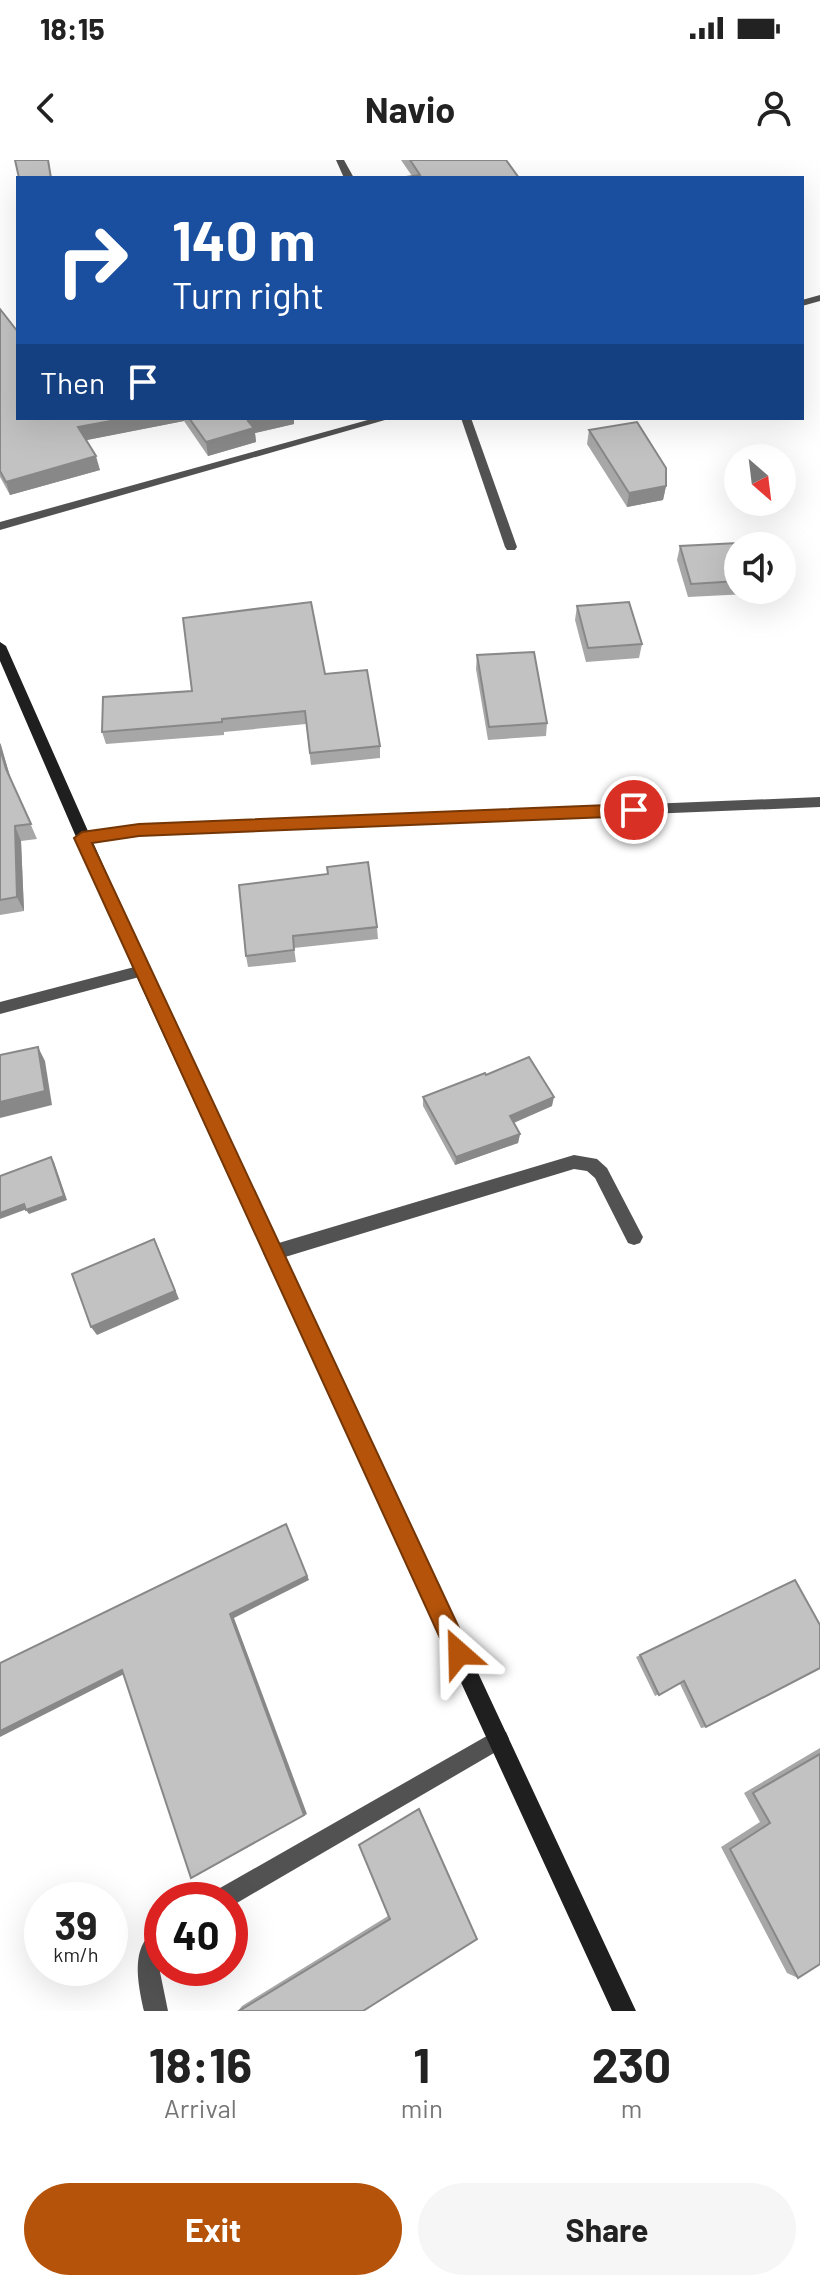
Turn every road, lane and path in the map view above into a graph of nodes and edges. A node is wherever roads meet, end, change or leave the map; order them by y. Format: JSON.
{"nodes":[{"id":1,"x":380,"y":420,"type":"edge"},
{"id":2,"x":467,"y":420,"type":"edge"},
{"id":3,"x":0,"y":526,"type":"edge"},
{"id":4,"x":511,"y":547,"type":"dead end"},
{"id":5,"x":0,"y":646,"type":"edge"},
{"id":6,"x":820,"y":802,"type":"edge"},
{"id":7,"x":82,"y":838,"type":"junction"},
{"id":8,"x":142,"y":971,"type":"junction"},
{"id":9,"x":0,"y":1008,"type":"edge"},
{"id":10,"x":634,"y":1237,"type":"dead end"},
{"id":11,"x":272,"y":1253,"type":"junction"},
{"id":12,"x":499,"y":1739,"type":"junction"},
{"id":13,"x":248,"y":1884,"type":"edge"},
{"id":14,"x":151,"y":1986,"type":"edge"},
{"id":15,"x":156,"y":2011,"type":"edge"},
{"id":16,"x":624,"y":2011,"type":"edge"}],
"edges":[{"from":1,"to":3,"type":"street"},
{"from":2,"to":4,"type":"street"},
{"from":5,"to":7,"type":"street"},
{"from":6,"to":7,"type":"street"},
{"from":7,"to":8,"type":"street"},
{"from":8,"to":9,"type":"street"},
{"from":8,"to":11,"type":"street"},
{"from":10,"to":11,"type":"street"},
{"from":11,"to":12,"type":"street"},
{"from":12,"to":13,"type":"street"},
{"from":12,"to":16,"type":"street"},
{"from":14,"to":15,"type":"street"}]}
